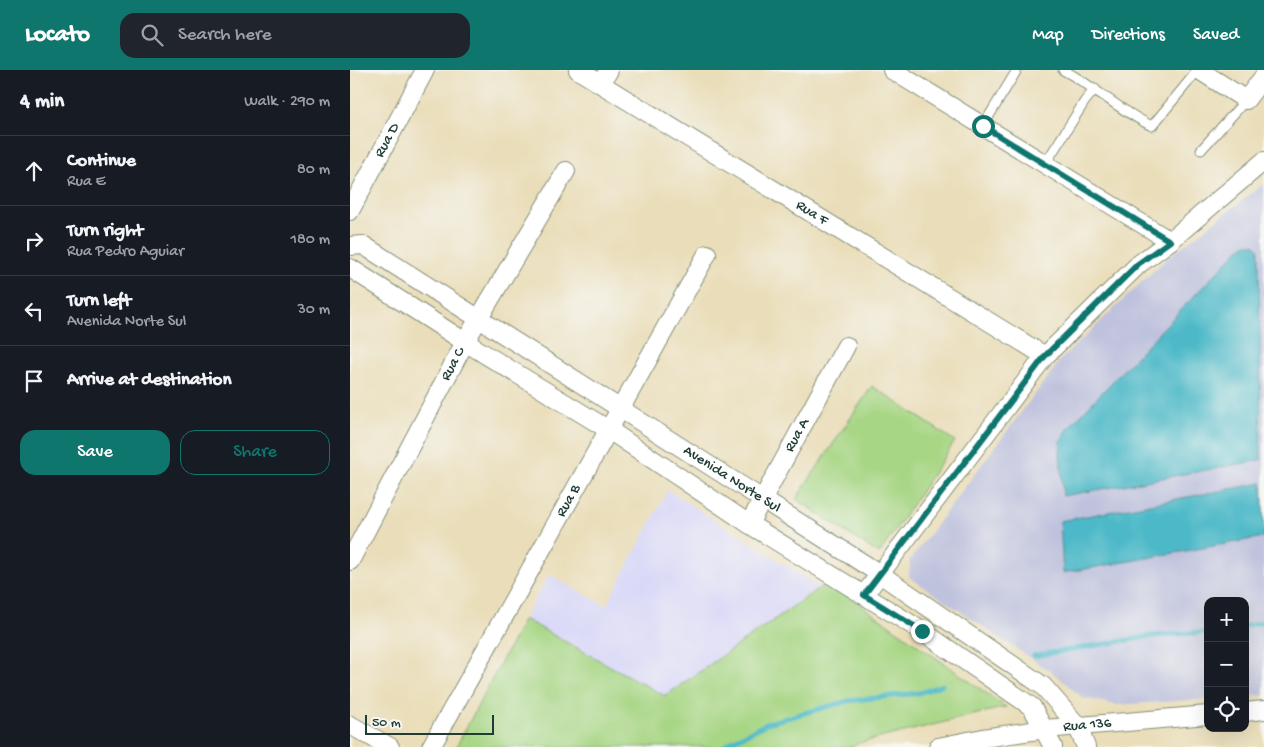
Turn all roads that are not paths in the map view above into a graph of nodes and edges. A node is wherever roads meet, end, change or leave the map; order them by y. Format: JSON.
{"nodes":[{"id":1,"x":425,"y":70,"type":"edge"},
{"id":2,"x":578,"y":70,"type":"edge"},
{"id":3,"x":892,"y":70,"type":"edge"},
{"id":4,"x":1017,"y":70,"type":"edge"},
{"id":5,"x":1063,"y":70,"type":"edge"},
{"id":6,"x":1198,"y":70,"type":"edge"},
{"id":7,"x":1264,"y":76,"type":"edge"},
{"id":8,"x":605,"y":77,"type":"edge"},
{"id":9,"x":1094,"y":89,"type":"junction"},
{"id":10,"x":1246,"y":100,"type":"junction"},
{"id":11,"x":983,"y":126,"type":"junction"},
{"id":12,"x":1201,"y":150,"type":"dead end"},
{"id":13,"x":1264,"y":162,"type":"edge"},
{"id":14,"x":1046,"y":164,"type":"junction"},
{"id":15,"x":566,"y":171,"type":"dead end"},
{"id":16,"x":350,"y":211,"type":"edge"},
{"id":17,"x":1170,"y":241,"type":"junction"},
{"id":18,"x":350,"y":246,"type":"edge"},
{"id":19,"x":707,"y":254,"type":"dead end"},
{"id":20,"x":350,"y":268,"type":"edge"},
{"id":21,"x":478,"y":319,"type":"junction"},
{"id":22,"x":465,"y":342,"type":"junction"},
{"id":23,"x":846,"y":346,"type":"dead end"},
{"id":24,"x":1045,"y":356,"type":"junction"},
{"id":25,"x":622,"y":409,"type":"junction"},
{"id":26,"x":609,"y":430,"type":"junction"},
{"id":27,"x":763,"y":500,"type":"junction"},
{"id":28,"x":749,"y":524,"type":"junction"},
{"id":29,"x":350,"y":561,"type":"edge"},
{"id":30,"x":880,"y":574,"type":"junction"},
{"id":31,"x":864,"y":595,"type":"junction"},
{"id":32,"x":1264,"y":710,"type":"edge"},
{"id":33,"x":1249,"y":712,"type":"edge"},
{"id":34,"x":1204,"y":715,"type":"edge"},
{"id":35,"x":350,"y":725,"type":"edge"},
{"id":36,"x":1077,"y":725,"type":"junction"},
{"id":37,"x":1045,"y":729,"type":"junction"},
{"id":38,"x":390,"y":747,"type":"edge"},
{"id":39,"x":431,"y":747,"type":"edge"},
{"id":40,"x":938,"y":747,"type":"edge"},
{"id":41,"x":1054,"y":747,"type":"edge"},
{"id":42,"x":1086,"y":747,"type":"edge"}],
"edges":[{"from":1,"to":16,"type":"street","name":"Rua D"},
{"from":2,"to":8,"type":"street","name":"Rua F"},
{"from":3,"to":11,"type":"street"},
{"from":4,"to":11,"type":"lane"},
{"from":5,"to":9,"type":"lane"},
{"from":6,"to":9,"type":"lane"},
{"from":6,"to":10,"type":"street"},
{"from":7,"to":10,"type":"street"},
{"from":8,"to":24,"type":"street","name":"Rua F"},
{"from":9,"to":14,"type":"lane"},
{"from":10,"to":12,"type":"lane"},
{"from":11,"to":14,"type":"street"},
{"from":13,"to":17,"type":"street"},
{"from":14,"to":17,"type":"street"},
{"from":15,"to":21,"type":"street","name":"Rua C"},
{"from":17,"to":24,"type":"street"},
{"from":18,"to":21,"type":"street","name":"Avenida Norte Sul"},
{"from":19,"to":25,"type":"street","name":"Rua B"},
{"from":20,"to":22,"type":"street","name":"Avenida Norte Sul"},
{"from":21,"to":22,"type":"street","name":"Rua C"},
{"from":21,"to":25,"type":"street","name":"Avenida Norte Sul"},
{"from":22,"to":26,"type":"street","name":"Avenida Norte Sul"},
{"from":22,"to":29,"type":"street","name":"Rua C"},
{"from":23,"to":27,"type":"street","name":"Rua A"},
{"from":24,"to":30,"type":"street"},
{"from":25,"to":26,"type":"street","name":"Rua B"},
{"from":25,"to":27,"type":"street","name":"Avenida Norte Sul"},
{"from":26,"to":28,"type":"street","name":"Avenida Norte Sul"},
{"from":26,"to":39,"type":"street","name":"Rua B"},
{"from":27,"to":28,"type":"street","name":"Rua A"},
{"from":27,"to":30,"type":"street","name":"Avenida Norte Sul"},
{"from":28,"to":31,"type":"street","name":"Avenida Norte Sul"},
{"from":30,"to":31,"type":"street"},
{"from":30,"to":36,"type":"street","name":"Avenida Norte Sul"},
{"from":31,"to":37,"type":"street","name":"Avenida Norte Sul"},
{"from":32,"to":33,"type":"street"},
{"from":34,"to":36,"type":"street","name":"Rua 136"},
{"from":35,"to":38,"type":"street"},
{"from":36,"to":37,"type":"street","name":"Rua 136"},
{"from":36,"to":42,"type":"street","name":"Avenida Norte Sul"},
{"from":37,"to":40,"type":"street","name":"Rua 136"},
{"from":37,"to":41,"type":"street","name":"Avenida Norte Sul"}]}
